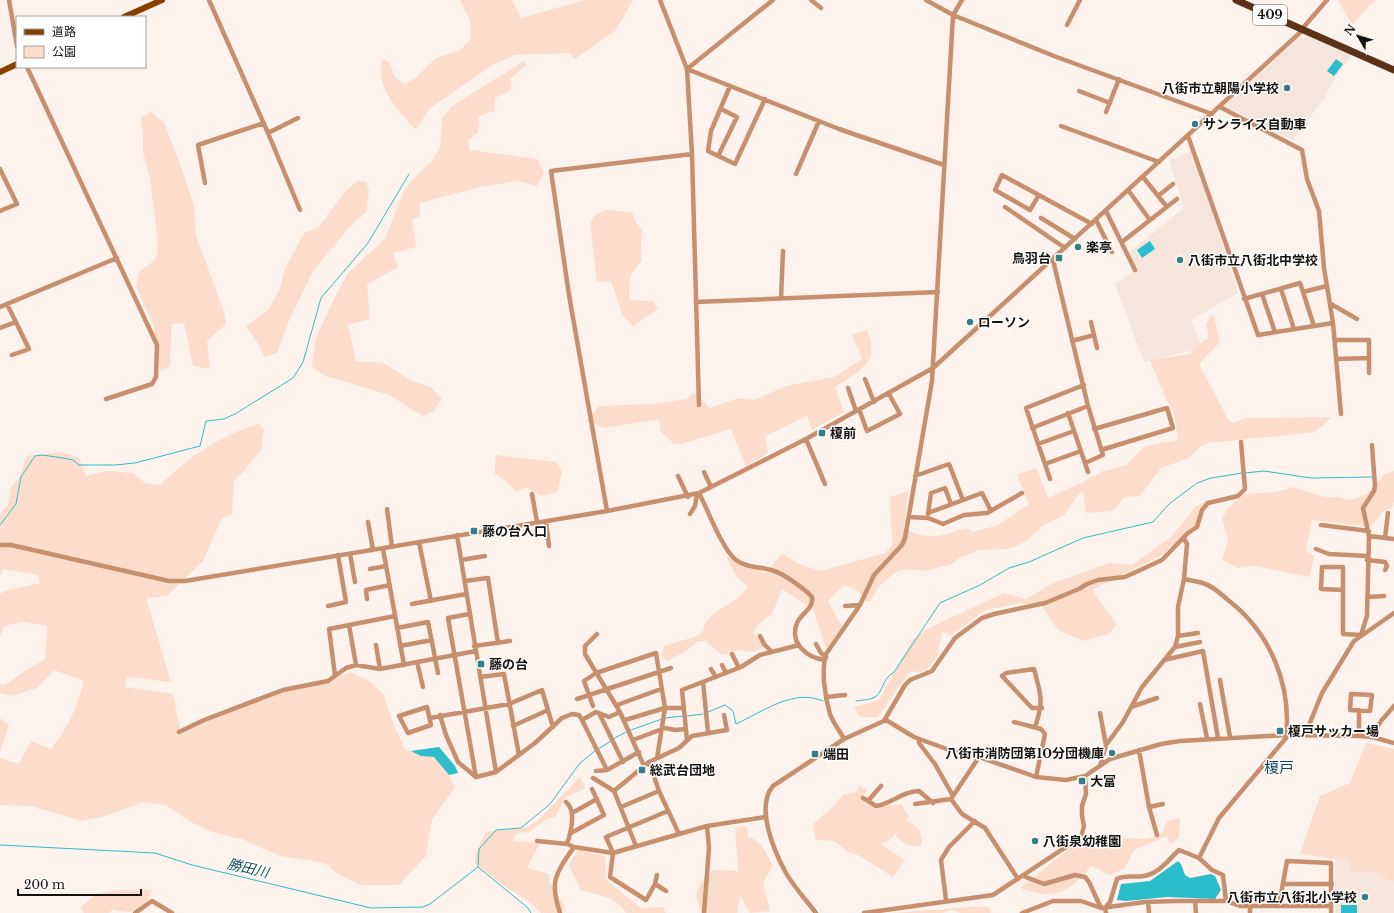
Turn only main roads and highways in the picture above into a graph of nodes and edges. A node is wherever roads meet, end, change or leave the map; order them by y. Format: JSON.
{"nodes":[{"id":1,"x":162,"y":0,"type":"edge"},
{"id":2,"x":1236,"y":0,"type":"edge"},
{"id":3,"x":126,"y":16,"type":"edge"},
{"id":4,"x":16,"y":64,"type":"edge"},
{"id":5,"x":1394,"y":70,"type":"edge"},
{"id":6,"x":0,"y":72,"type":"edge"}],
"edges":[{"from":1,"to":3,"type":"main road"},
{"from":2,"to":5,"type":"highway","number":"409"},
{"from":4,"to":6,"type":"main road"}]}
